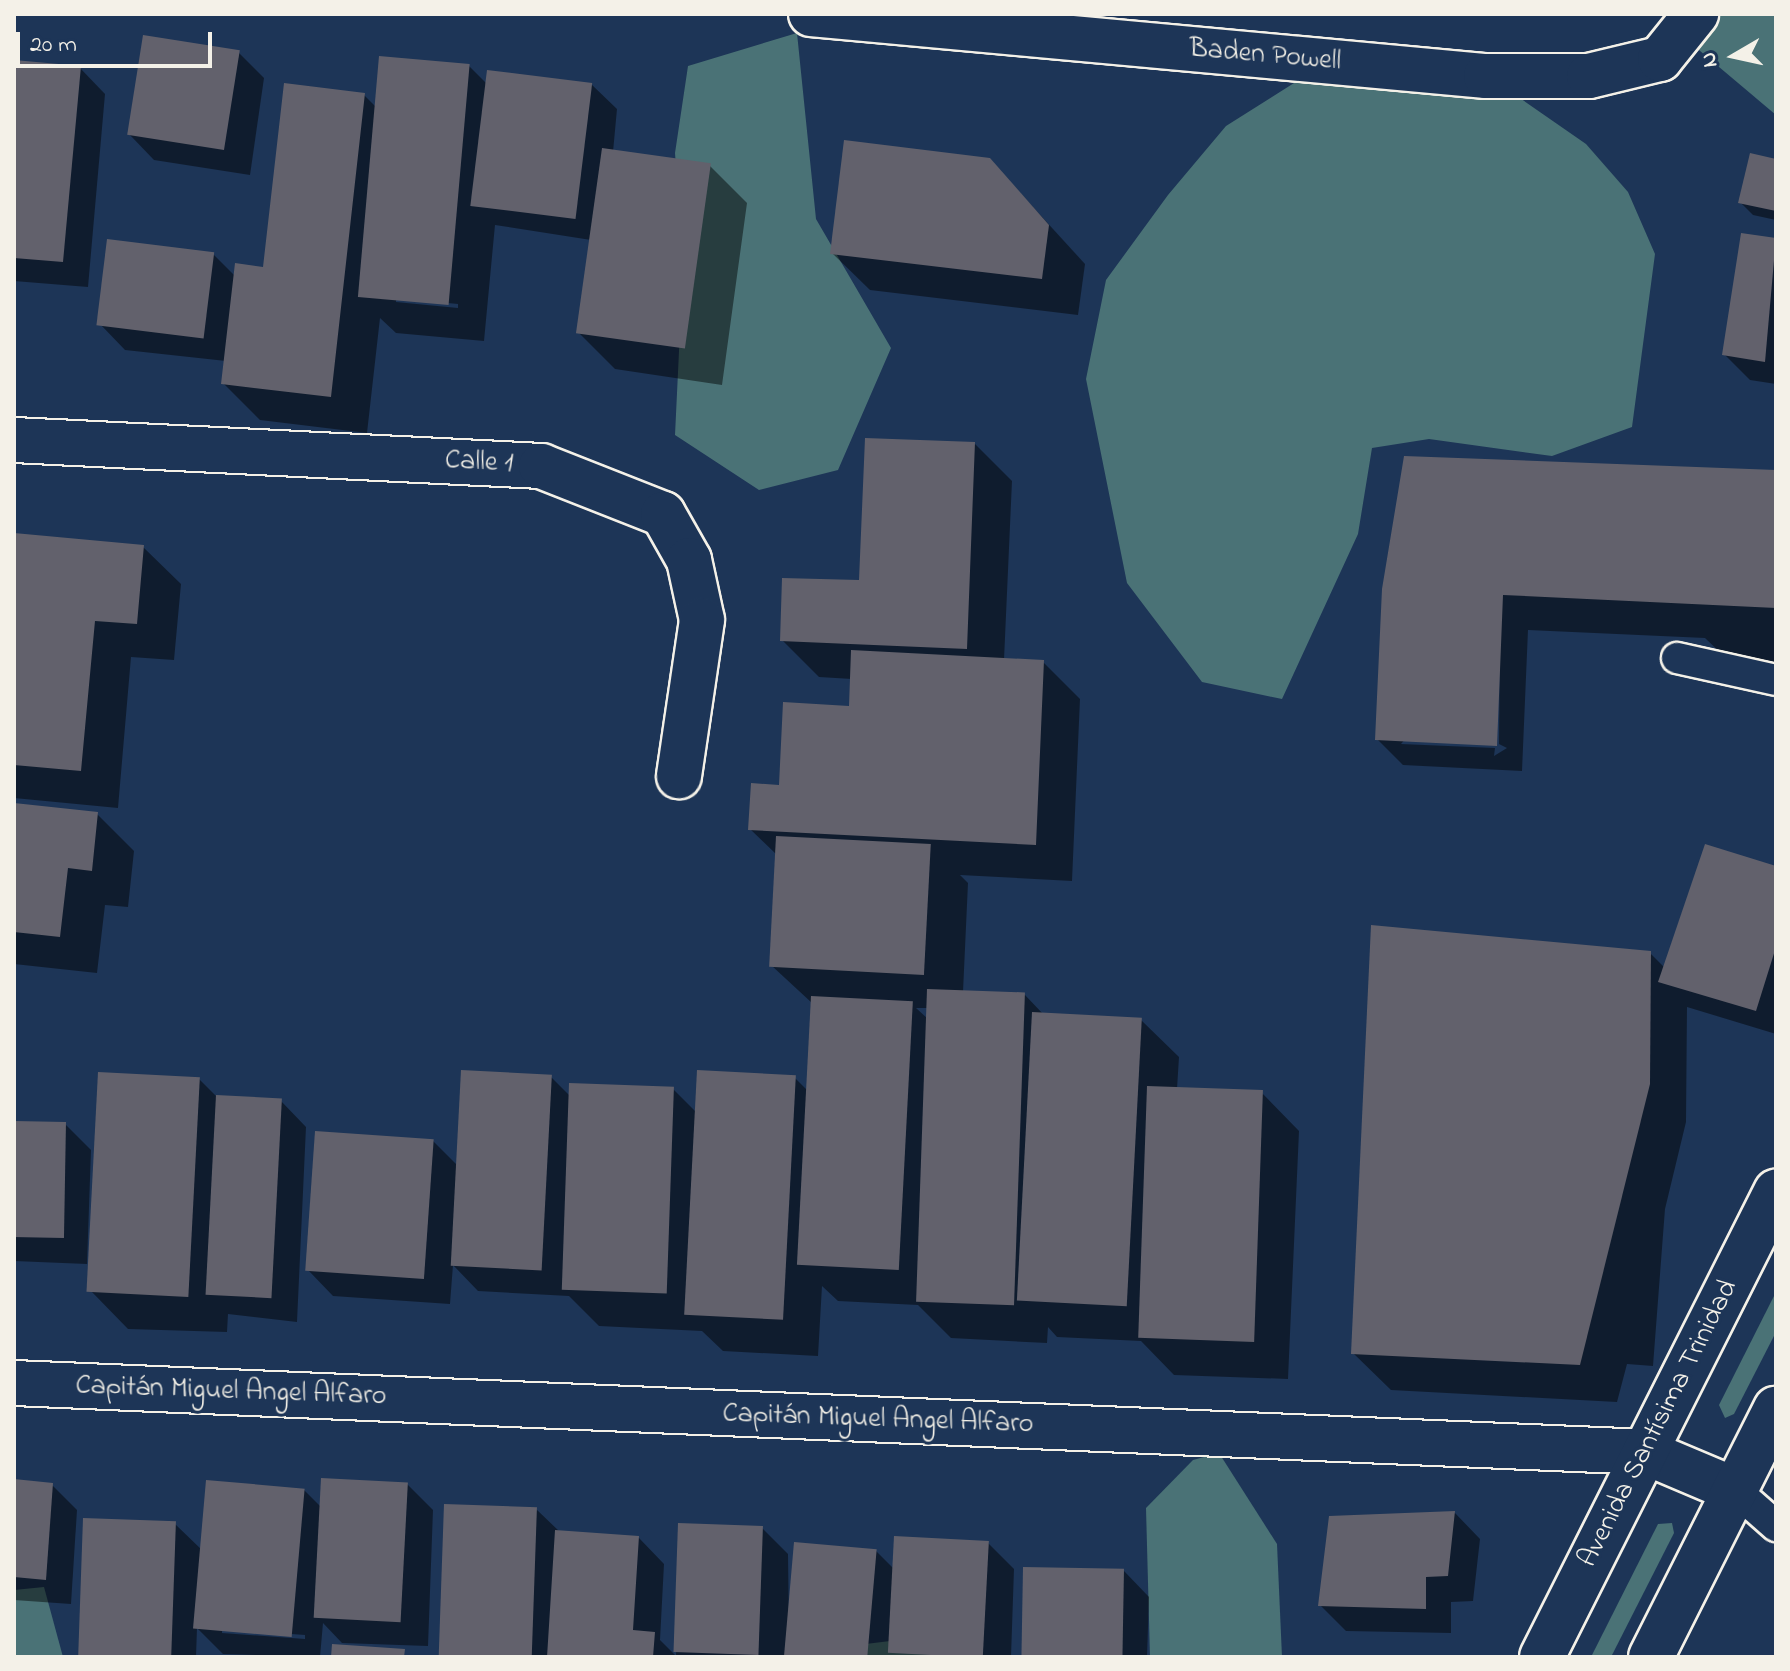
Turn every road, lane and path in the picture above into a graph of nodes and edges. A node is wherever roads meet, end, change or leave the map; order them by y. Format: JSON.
{"nodes":[{"id":1,"x":811,"y":14,"type":"edge"},
{"id":2,"x":1696,"y":14,"type":"edge"},
{"id":3,"x":14,"y":440,"type":"edge"},
{"id":4,"x":1677,"y":658,"type":"dead end"},
{"id":5,"x":1776,"y":680,"type":"edge"},
{"id":6,"x":679,"y":776,"type":"dead end"},
{"id":7,"x":1776,"y":1192,"type":"edge"},
{"id":8,"x":14,"y":1383,"type":"edge"},
{"id":9,"x":1776,"y":1409,"type":"edge"},
{"id":10,"x":1645,"y":1452,"type":"junction"},
{"id":11,"x":1735,"y":1490,"type":"junction"},
{"id":12,"x":1776,"y":1526,"type":"edge"},
{"id":13,"x":1542,"y":1657,"type":"edge"},
{"id":14,"x":1651,"y":1657,"type":"edge"}],
"edges":[{"from":1,"to":2,"type":"street","name":"Baden Powell"},
{"from":3,"to":6,"type":"street","name":"Calle 1"},
{"from":4,"to":5,"type":"lane"},
{"from":7,"to":10,"type":"street","name":"Avenida Santísima Trinidad"},
{"from":8,"to":10,"type":"street","name":"Capitán Miguel Angel Alfaro"},
{"from":9,"to":11,"type":"street"},
{"from":10,"to":11,"type":"street","name":"Capitán Miguel Angel Alfaro"},
{"from":10,"to":13,"type":"street","name":"Avenida Santísima Trinidad"},
{"from":11,"to":12,"type":"lane"},
{"from":11,"to":14,"type":"street"}]}
